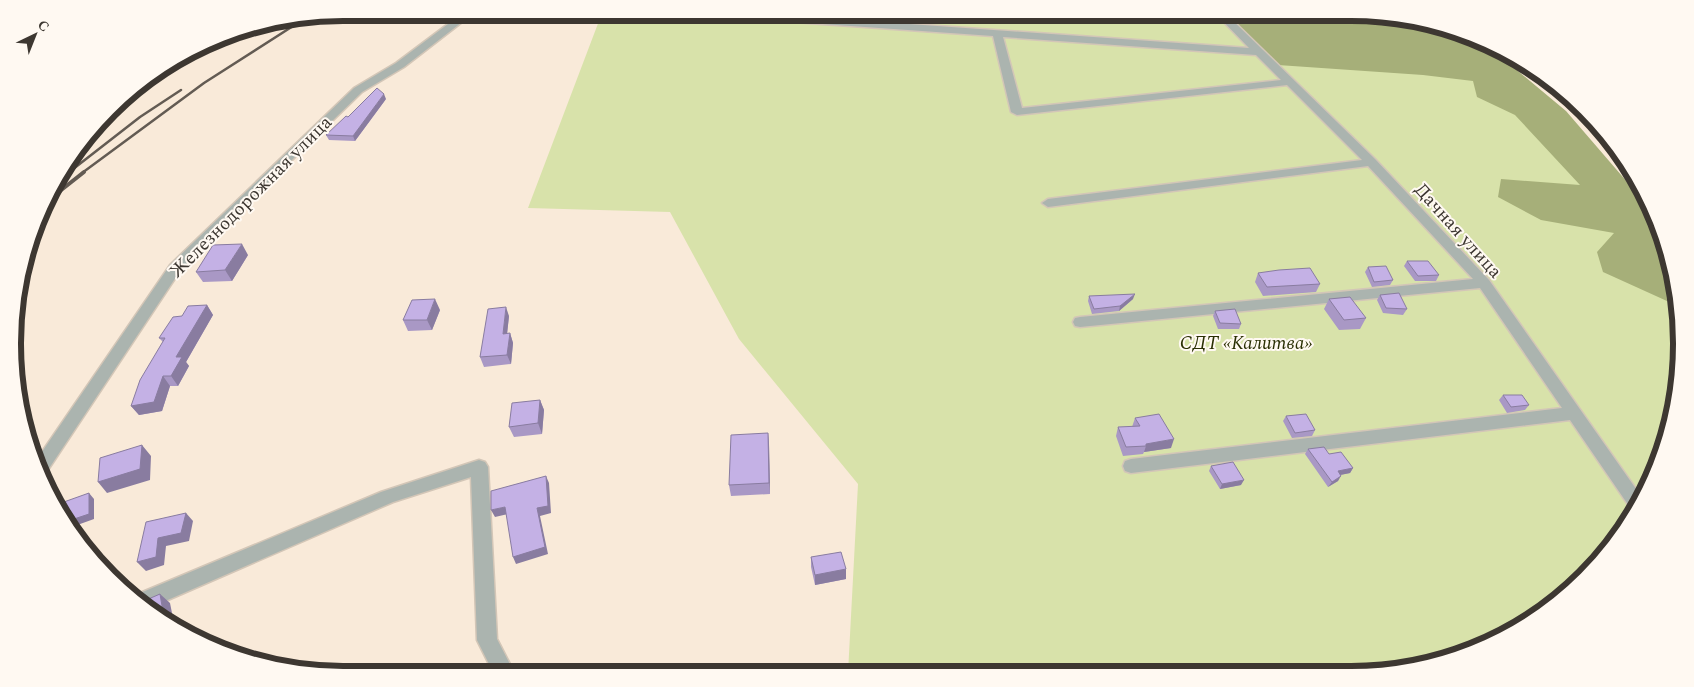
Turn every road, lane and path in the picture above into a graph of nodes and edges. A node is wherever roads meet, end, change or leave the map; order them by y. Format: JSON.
{"nodes":[{"id":1,"x":458,"y":21,"type":"edge"},
{"id":2,"x":817,"y":21,"type":"edge"},
{"id":3,"x":1227,"y":21,"type":"edge"},
{"id":4,"x":997,"y":34,"type":"junction"},
{"id":5,"x":1258,"y":52,"type":"junction"},
{"id":6,"x":1288,"y":82,"type":"junction"},
{"id":7,"x":1372,"y":162,"type":"junction"},
{"id":8,"x":1048,"y":203,"type":"dead end"},
{"id":9,"x":1484,"y":283,"type":"junction"},
{"id":10,"x":1080,"y":322,"type":"dead end"},
{"id":11,"x":1575,"y":412,"type":"junction"},
{"id":12,"x":44,"y":461,"type":"edge"},
{"id":13,"x":1132,"y":466,"type":"dead end"},
{"id":14,"x":1633,"y":499,"type":"edge"},
{"id":15,"x":148,"y":599,"type":"edge"},
{"id":16,"x":501,"y":666,"type":"edge"}],
"edges":[{"from":1,"to":12,"type":"street","name":"Железнодорожная улица"},
{"from":2,"to":4,"type":"street"},
{"from":3,"to":5,"type":"street","name":"Дачная улица"},
{"from":4,"to":5,"type":"street"},
{"from":4,"to":6,"type":"street"},
{"from":5,"to":6,"type":"street","name":"Дачная улица"},
{"from":6,"to":7,"type":"street","name":"Дачная улица"},
{"from":7,"to":8,"type":"street"},
{"from":7,"to":9,"type":"street","name":"Дачная улица"},
{"from":9,"to":10,"type":"street"},
{"from":9,"to":11,"type":"street","name":"Дачная улица"},
{"from":11,"to":13,"type":"street"},
{"from":11,"to":14,"type":"street","name":"Дачная улица"},
{"from":15,"to":16,"type":"street"}]}
